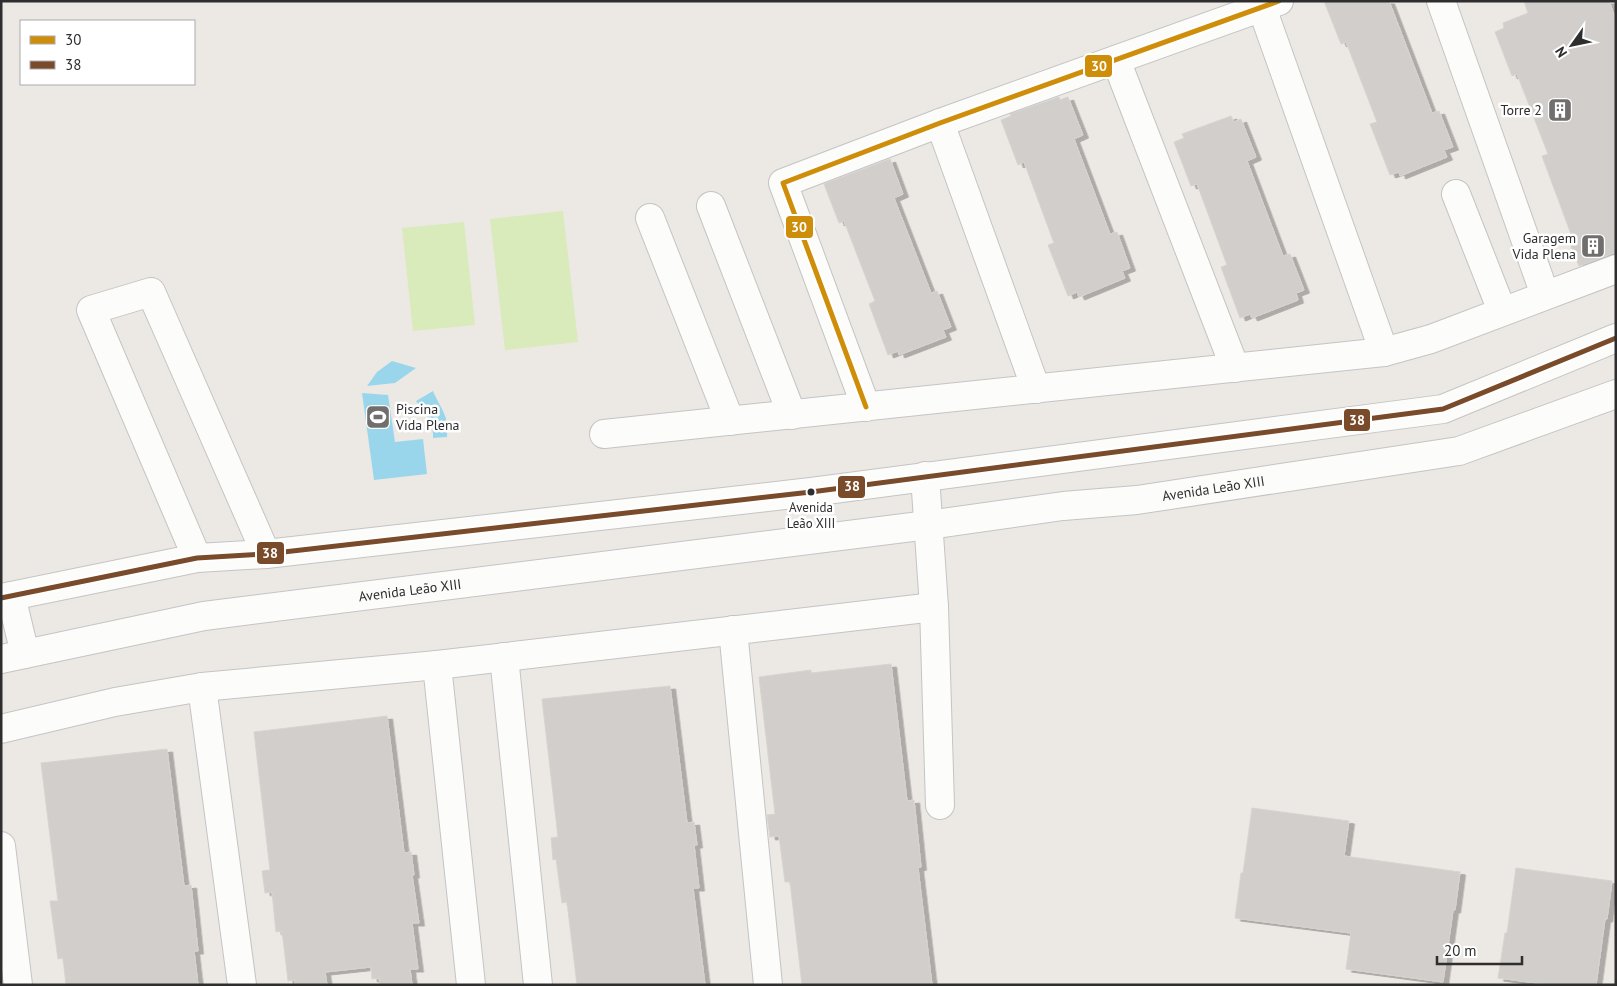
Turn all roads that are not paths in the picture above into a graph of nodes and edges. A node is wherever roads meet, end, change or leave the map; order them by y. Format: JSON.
{"nodes":[{"id":1,"x":1441,"y":1,"type":"edge"},
{"id":2,"x":1271,"y":5,"type":"edge"},
{"id":3,"x":1116,"y":60,"type":"junction"},
{"id":4,"x":940,"y":123,"type":"junction"},
{"id":5,"x":1456,"y":194,"type":"dead end"},
{"id":6,"x":711,"y":206,"type":"dead end"},
{"id":7,"x":650,"y":218,"type":"dead end"},
{"id":8,"x":1616,"y":268,"type":"edge"},
{"id":9,"x":1545,"y":295,"type":"junction"},
{"id":10,"x":1502,"y":311,"type":"junction"},
{"id":11,"x":1616,"y":338,"type":"edge"},
{"id":12,"x":1384,"y":352,"type":"junction"},
{"id":13,"x":1235,"y":368,"type":"junction"},
{"id":14,"x":1036,"y":389,"type":"junction"},
{"id":15,"x":1616,"y":394,"type":"edge"},
{"id":16,"x":866,"y":407,"type":"junction"},
{"id":17,"x":792,"y":415,"type":"junction"},
{"id":18,"x":730,"y":421,"type":"junction"},
{"id":19,"x":604,"y":434,"type":"dead end"},
{"id":20,"x":925,"y":476,"type":"junction"},
{"id":21,"x":928,"y":525,"type":"junction"},
{"id":22,"x":266,"y":554,"type":"junction"},
{"id":23,"x":197,"y":558,"type":"junction"},
{"id":24,"x":6,"y":597,"type":"edge"},
{"id":25,"x":934,"y":606,"type":"junction"},
{"id":26,"x":733,"y":630,"type":"junction"},
{"id":27,"x":13,"y":656,"type":"edge"},
{"id":28,"x":504,"y":657,"type":"junction"},
{"id":29,"x":437,"y":665,"type":"junction"},
{"id":30,"x":202,"y":687,"type":"junction"},
{"id":31,"x":1,"y":729,"type":"edge"},
{"id":32,"x":940,"y":805,"type":"dead end"},
{"id":33,"x":1,"y":846,"type":"edge"},
{"id":34,"x":18,"y":985,"type":"edge"},
{"id":35,"x":242,"y":985,"type":"edge"},
{"id":36,"x":471,"y":985,"type":"edge"},
{"id":37,"x":538,"y":985,"type":"edge"},
{"id":38,"x":768,"y":985,"type":"edge"}],
"edges":[{"from":1,"to":9,"type":"street"},
{"from":2,"to":3,"type":"street"},
{"from":2,"to":12,"type":"street"},
{"from":3,"to":4,"type":"street"},
{"from":3,"to":13,"type":"street"},
{"from":4,"to":14,"type":"street"},
{"from":4,"to":16,"type":"street"},
{"from":5,"to":10,"type":"street"},
{"from":6,"to":17,"type":"street"},
{"from":7,"to":18,"type":"street"},
{"from":8,"to":9,"type":"street"},
{"from":9,"to":10,"type":"street"},
{"from":10,"to":12,"type":"street"},
{"from":11,"to":20,"type":"street"},
{"from":12,"to":13,"type":"street"},
{"from":13,"to":14,"type":"street"},
{"from":14,"to":16,"type":"street"},
{"from":15,"to":21,"type":"street","name":"Avenida Leão XIII"},
{"from":16,"to":17,"type":"street"},
{"from":17,"to":18,"type":"street"},
{"from":18,"to":19,"type":"street"},
{"from":20,"to":21,"type":"street"},
{"from":20,"to":22,"type":"street"},
{"from":21,"to":25,"type":"street"},
{"from":21,"to":27,"type":"street","name":"Avenida Leão XIII"},
{"from":22,"to":23,"type":"street"},
{"from":22,"to":23,"type":"street"},
{"from":23,"to":24,"type":"street"},
{"from":24,"to":27,"type":"street"},
{"from":25,"to":26,"type":"street"},
{"from":25,"to":32,"type":"street"},
{"from":26,"to":28,"type":"street"},
{"from":26,"to":38,"type":"street"},
{"from":28,"to":29,"type":"street"},
{"from":28,"to":37,"type":"street"},
{"from":29,"to":30,"type":"street"},
{"from":29,"to":36,"type":"street"},
{"from":30,"to":31,"type":"street"},
{"from":30,"to":35,"type":"street"},
{"from":33,"to":34,"type":"street"}]}
